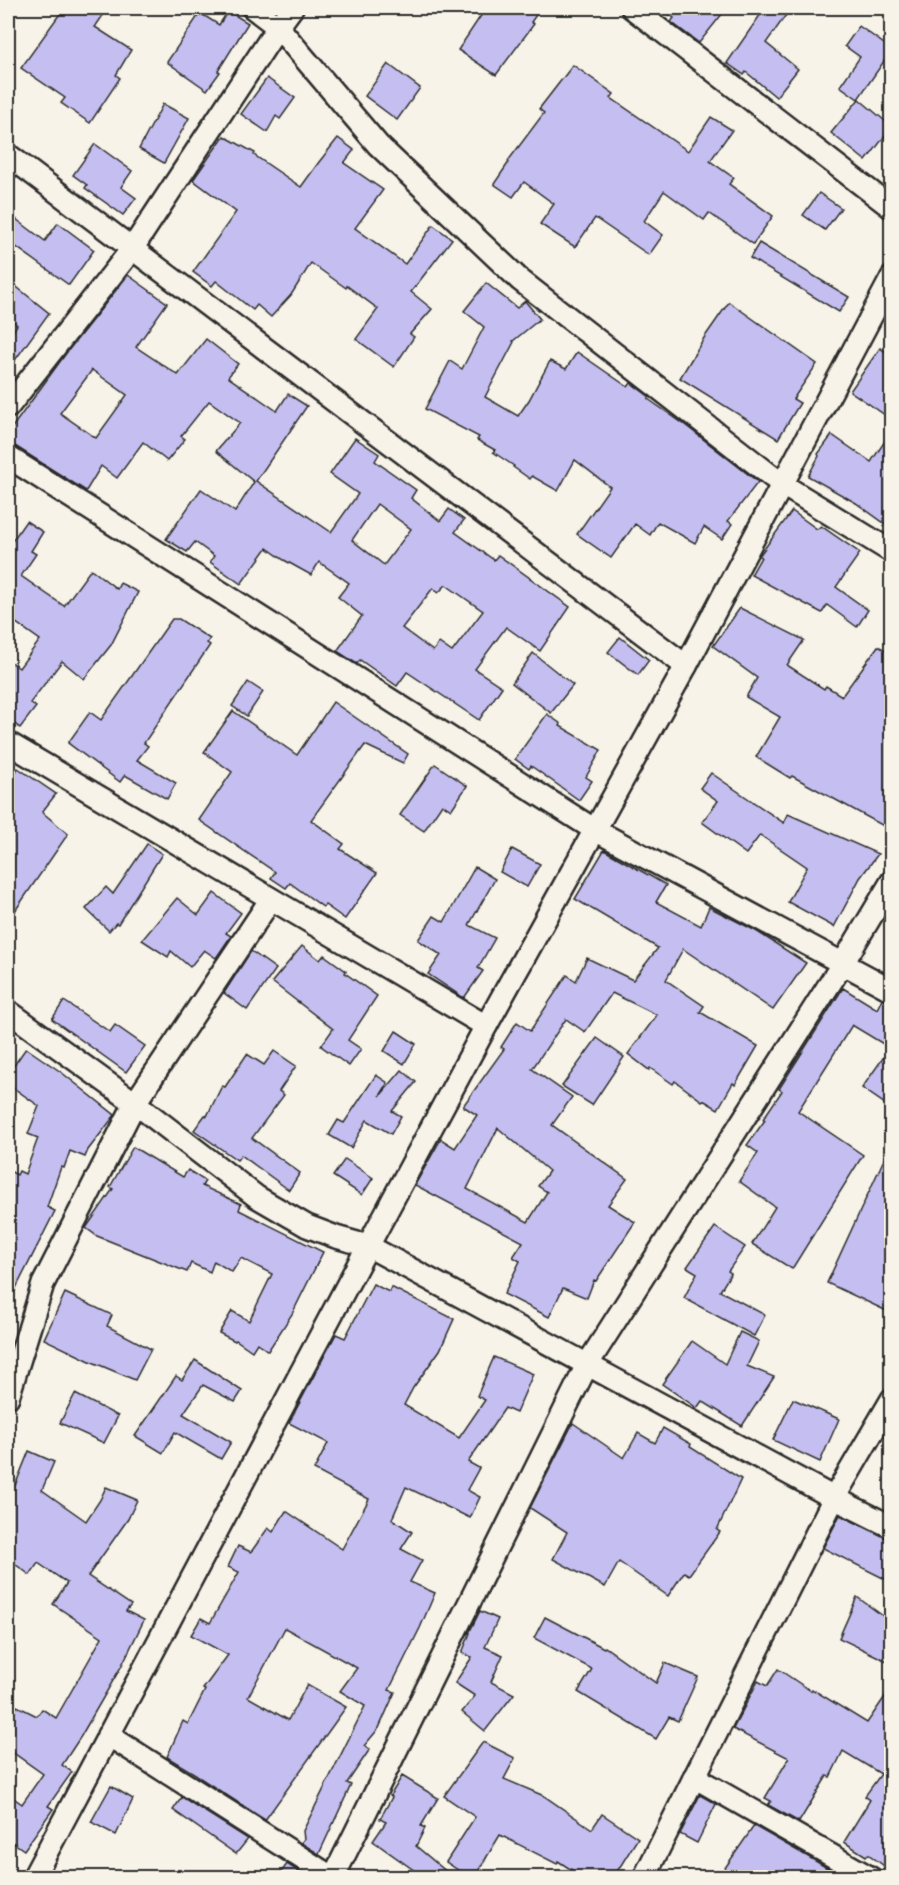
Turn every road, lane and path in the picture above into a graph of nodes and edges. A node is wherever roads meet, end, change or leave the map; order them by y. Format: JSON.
{"nodes":[{"id":1,"x":253,"y":8,"type":"edge"},
{"id":2,"x":292,"y":8,"type":"edge"},
{"id":3,"x":632,"y":8,"type":"edge"},
{"id":4,"x":278,"y":27,"type":"junction"},
{"id":5,"x":8,"y":155,"type":"edge"},
{"id":6,"x":891,"y":208,"type":"edge"},
{"id":7,"x":132,"y":249,"type":"junction"},
{"id":8,"x":891,"y":278,"type":"edge"},
{"id":9,"x":8,"y":407,"type":"edge"},
{"id":10,"x":8,"y":457,"type":"edge"},
{"id":11,"x":783,"y":486,"type":"junction"},
{"id":12,"x":891,"y":552,"type":"edge"},
{"id":13,"x":686,"y":666,"type":"junction"},
{"id":14,"x":8,"y":743,"type":"edge"},
{"id":15,"x":595,"y":830,"type":"junction"},
{"id":16,"x":891,"y":881,"type":"edge"},
{"id":17,"x":271,"y":899,"type":"junction"},
{"id":18,"x":843,"y":963,"type":"junction"},
{"id":19,"x":891,"y":990,"type":"edge"},
{"id":20,"x":8,"y":1011,"type":"edge"},
{"id":21,"x":486,"y":1026,"type":"junction"},
{"id":22,"x":135,"y":1103,"type":"junction"},
{"id":23,"x":368,"y":1246,"type":"junction"},
{"id":24,"x":587,"y":1365,"type":"junction"},
{"id":25,"x":8,"y":1397,"type":"edge"},
{"id":26,"x":891,"y":1399,"type":"edge"},
{"id":27,"x":834,"y":1498,"type":"junction"},
{"id":28,"x":891,"y":1527,"type":"edge"},
{"id":29,"x":108,"y":1735,"type":"junction"},
{"id":30,"x":694,"y":1777,"type":"junction"},
{"id":31,"x":33,"y":1878,"type":"edge"},
{"id":32,"x":333,"y":1878,"type":"edge"},
{"id":33,"x":644,"y":1878,"type":"edge"},
{"id":34,"x":872,"y":1878,"type":"edge"}],
"edges":[{"from":1,"to":4,"type":"street"},
{"from":2,"to":4,"type":"street"},
{"from":3,"to":6,"type":"street"},
{"from":4,"to":7,"type":"street"},
{"from":4,"to":11,"type":"street"},
{"from":5,"to":7,"type":"street"},
{"from":7,"to":9,"type":"street"},
{"from":7,"to":13,"type":"street"},
{"from":8,"to":11,"type":"street"},
{"from":10,"to":15,"type":"street"},
{"from":11,"to":12,"type":"street"},
{"from":11,"to":13,"type":"street"},
{"from":13,"to":15,"type":"street"},
{"from":14,"to":17,"type":"street"},
{"from":15,"to":18,"type":"street"},
{"from":15,"to":21,"type":"street"},
{"from":16,"to":18,"type":"street"},
{"from":17,"to":21,"type":"street"},
{"from":17,"to":22,"type":"street"},
{"from":18,"to":19,"type":"street"},
{"from":18,"to":24,"type":"street"},
{"from":20,"to":22,"type":"street"},
{"from":21,"to":23,"type":"street"},
{"from":22,"to":23,"type":"street"},
{"from":22,"to":25,"type":"street"},
{"from":23,"to":24,"type":"street"},
{"from":23,"to":29,"type":"street"},
{"from":24,"to":27,"type":"street"},
{"from":24,"to":32,"type":"street"},
{"from":26,"to":27,"type":"street"},
{"from":27,"to":28,"type":"street"},
{"from":27,"to":30,"type":"street"},
{"from":29,"to":31,"type":"street"},
{"from":29,"to":32,"type":"street"},
{"from":30,"to":33,"type":"street"},
{"from":30,"to":34,"type":"street"}]}
